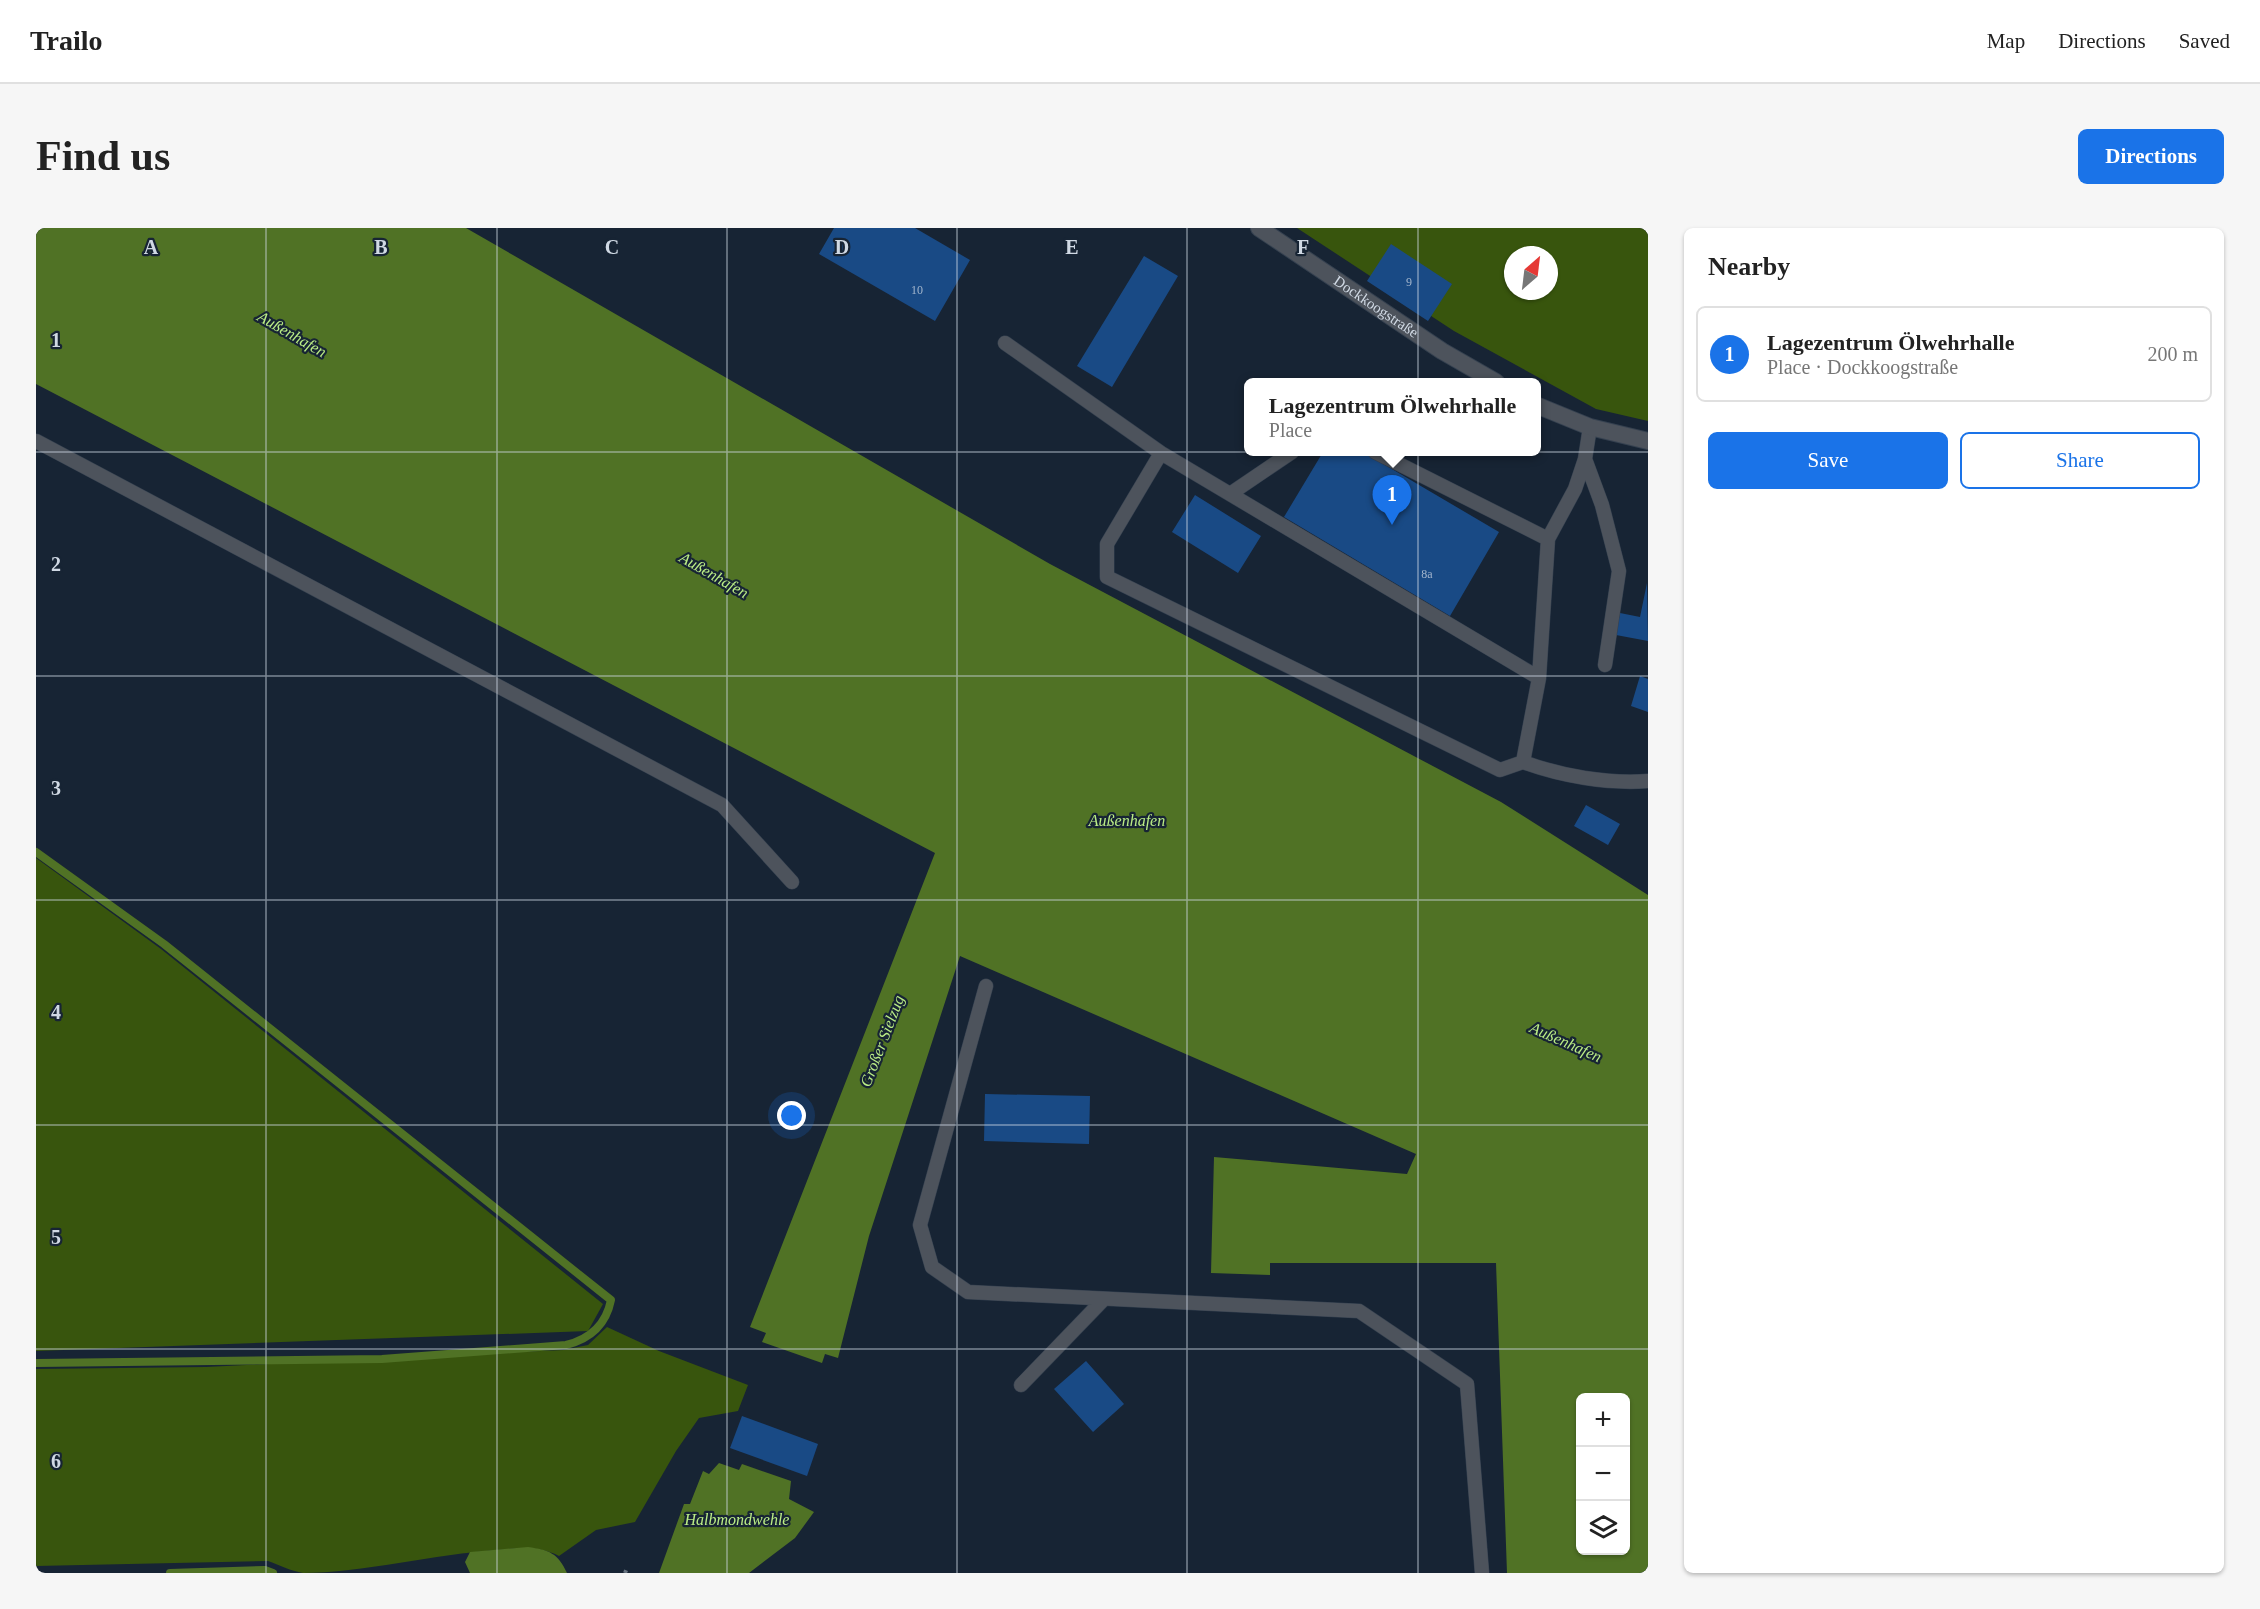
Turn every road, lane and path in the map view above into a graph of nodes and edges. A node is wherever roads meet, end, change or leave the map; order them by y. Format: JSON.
{"nodes":[{"id":1,"x":1259,"y":228,"type":"edge"},
{"id":2,"x":1005,"y":343,"type":"dead end"},
{"id":3,"x":1489,"y":378,"type":"edge"},
{"id":4,"x":1541,"y":407,"type":"edge"},
{"id":5,"x":1590,"y":427,"type":"junction"},
{"id":6,"x":36,"y":441,"type":"edge"},
{"id":7,"x":1648,"y":441,"type":"edge"},
{"id":8,"x":1161,"y":453,"type":"junction"},
{"id":9,"x":1286,"y":456,"type":"edge"},
{"id":10,"x":1383,"y":456,"type":"edge"},
{"id":11,"x":1585,"y":459,"type":"junction"},
{"id":12,"x":1230,"y":494,"type":"junction"},
{"id":13,"x":1548,"y":539,"type":"junction"},
{"id":14,"x":1605,"y":664,"type":"dead end"},
{"id":15,"x":1539,"y":678,"type":"junction"},
{"id":16,"x":1523,"y":762,"type":"junction"},
{"id":17,"x":1648,"y":781,"type":"edge"},
{"id":18,"x":792,"y":882,"type":"dead end"},
{"id":19,"x":986,"y":986,"type":"dead end"},
{"id":20,"x":1104,"y":1299,"type":"junction"},
{"id":21,"x":1021,"y":1385,"type":"dead end"},
{"id":22,"x":1482,"y":1573,"type":"edge"}],
"edges":[{"from":1,"to":3,"type":"street","name":"Dockkoogstraße"},
{"from":2,"to":8,"type":"lane"},
{"from":4,"to":5,"type":"street"},
{"from":5,"to":7,"type":"street"},
{"from":5,"to":11,"type":"lane"},
{"from":6,"to":18,"type":"lane"},
{"from":8,"to":12,"type":"lane"},
{"from":8,"to":16,"type":"lane"},
{"from":9,"to":12,"type":"lane"},
{"from":10,"to":13,"type":"lane"},
{"from":11,"to":13,"type":"lane"},
{"from":11,"to":14,"type":"lane"},
{"from":12,"to":15,"type":"lane"},
{"from":13,"to":15,"type":"lane"},
{"from":15,"to":16,"type":"lane"},
{"from":16,"to":17,"type":"lane"},
{"from":19,"to":20,"type":"lane"},
{"from":20,"to":21,"type":"lane"},
{"from":20,"to":22,"type":"lane"}]}
